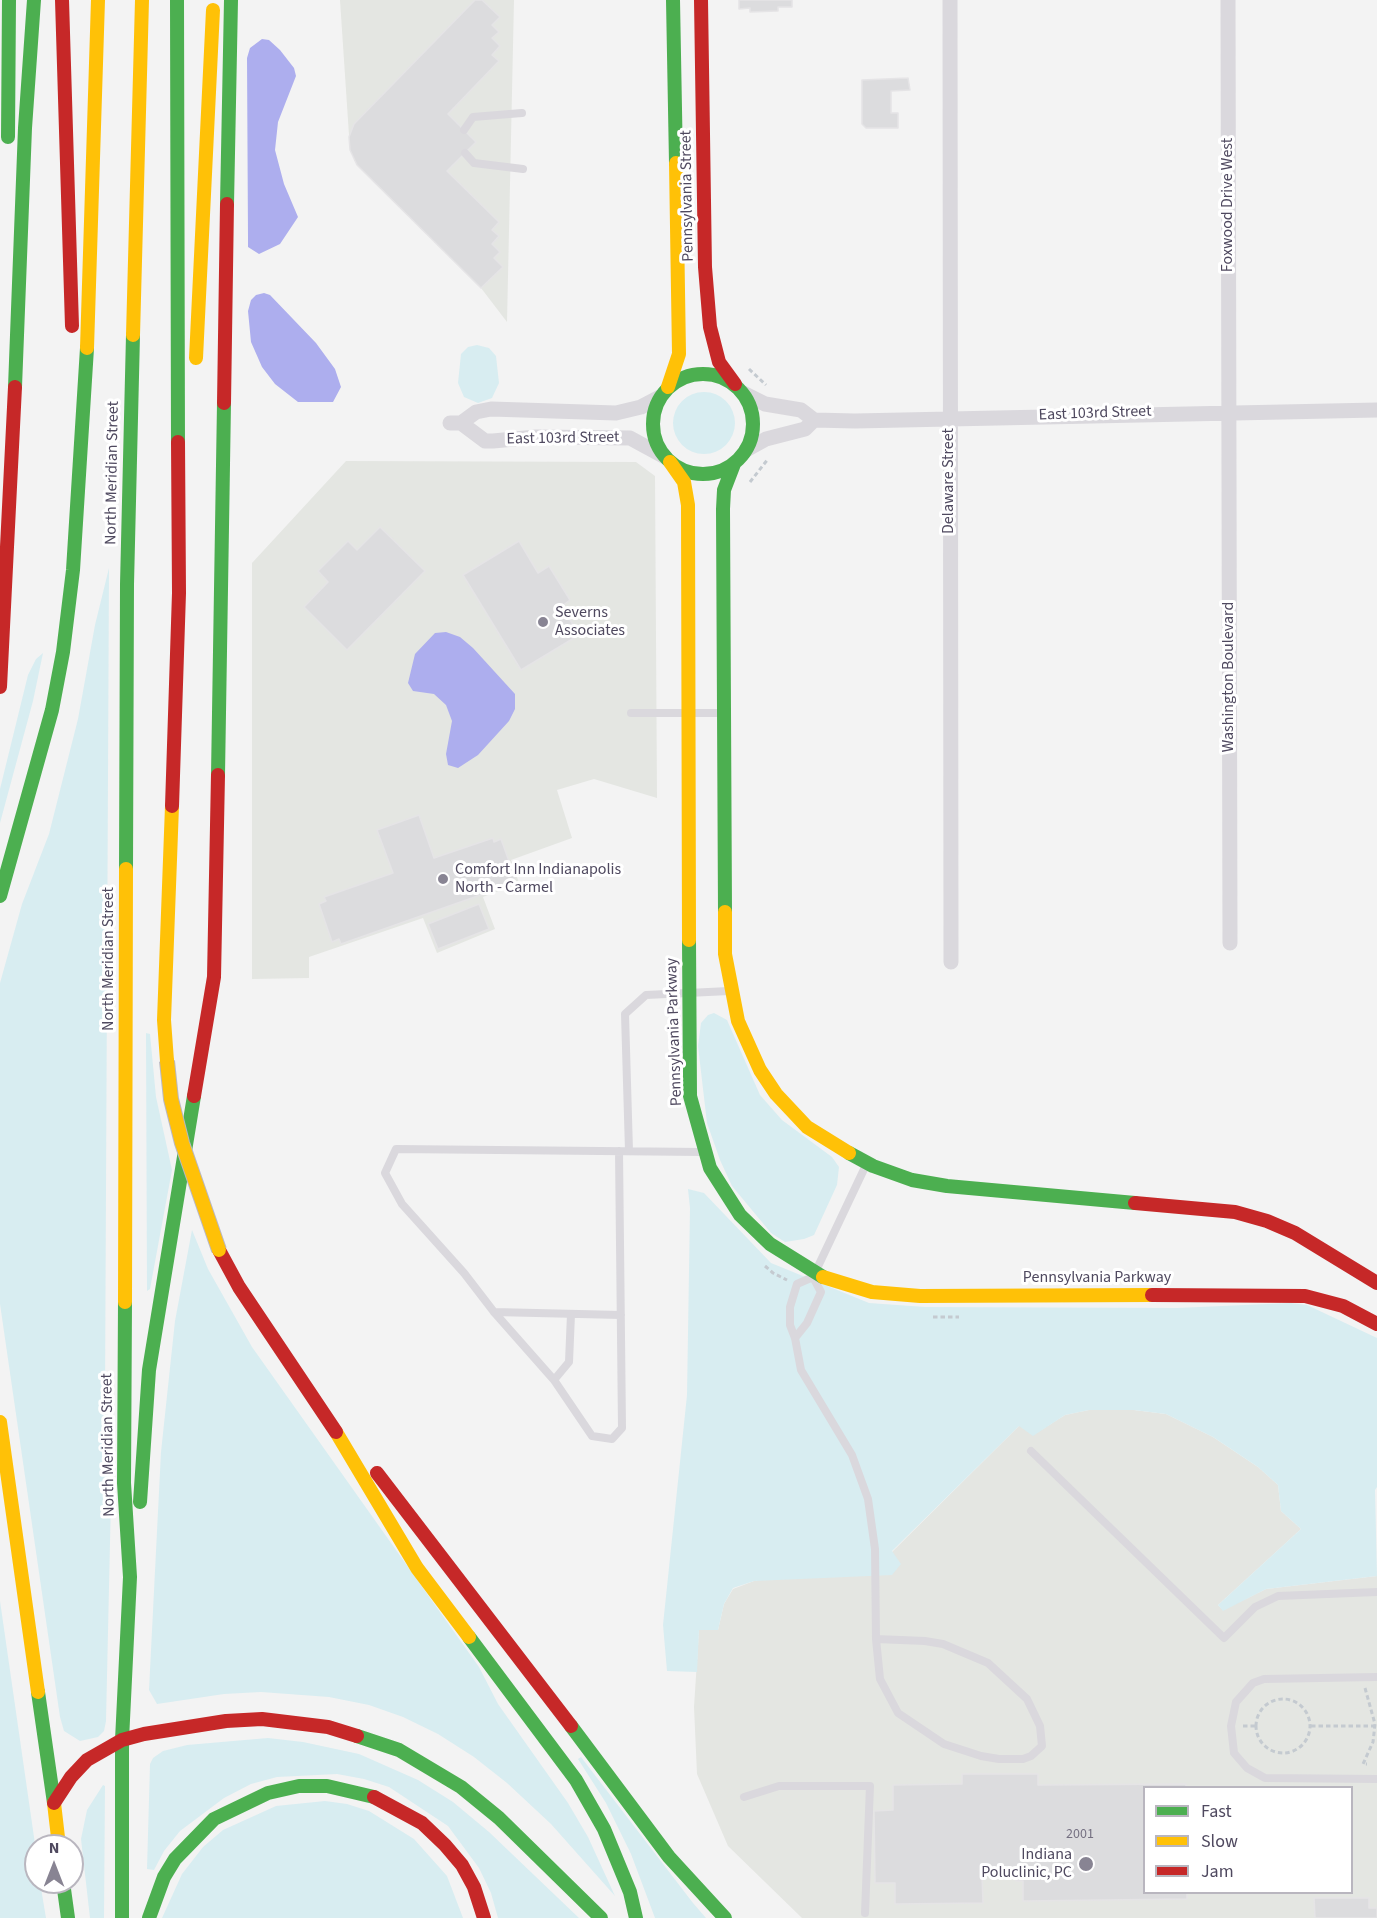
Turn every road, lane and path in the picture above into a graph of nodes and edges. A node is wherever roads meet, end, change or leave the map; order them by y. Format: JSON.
{"nodes":[{"id":1,"x":9,"y":0,"type":"edge"},
{"id":2,"x":34,"y":0,"type":"edge"},
{"id":3,"x":63,"y":0,"type":"edge"},
{"id":4,"x":98,"y":0,"type":"edge"},
{"id":5,"x":142,"y":0,"type":"edge"},
{"id":6,"x":177,"y":0,"type":"edge"},
{"id":7,"x":214,"y":0,"type":"edge"},
{"id":8,"x":231,"y":0,"type":"edge"},
{"id":9,"x":673,"y":0,"type":"edge"},
{"id":10,"x":701,"y":0,"type":"edge"},
{"id":11,"x":950,"y":0,"type":"edge"},
{"id":12,"x":1228,"y":0,"type":"edge"},
{"id":13,"x":522,"y":112,"type":"dead end"},
{"id":14,"x":464,"y":130,"type":"dead end"},
{"id":15,"x":8,"y":148,"type":"dead end"},
{"id":16,"x":465,"y":153,"type":"dead end"},
{"id":17,"x":523,"y":169,"type":"dead end"},
{"id":18,"x":8,"y":195,"type":"dead end"},
{"id":19,"x":744,"y":364,"type":"dead end"},
{"id":20,"x":195,"y":374,"type":"dead end"},
{"id":21,"x":739,"y":388,"type":"junction"},
{"id":22,"x":771,"y":389,"type":"dead end"},
{"id":23,"x":664,"y":392,"type":"junction"},
{"id":24,"x":1377,"y":410,"type":"edge"},
{"id":25,"x":1229,"y":411,"type":"junction"},
{"id":26,"x":949,"y":418,"type":"junction"},
{"id":27,"x":814,"y":420,"type":"junction"},
{"id":28,"x":193,"y":433,"type":"dead end"},
{"id":29,"x":746,"y":450,"type":"junction"},
{"id":30,"x":775,"y":453,"type":"dead end"},
{"id":31,"x":668,"y":460,"type":"junction"},
{"id":32,"x":734,"y":464,"type":"junction"},
{"id":33,"x":12,"y":474,"type":"junction"},
{"id":34,"x":77,"y":483,"type":"junction"},
{"id":35,"x":745,"y":491,"type":"dead end"},
{"id":36,"x":179,"y":592,"type":"junction"},
{"id":37,"x":0,"y":687,"type":"edge"},
{"id":38,"x":723,"y":712,"type":"junction"},
{"id":39,"x":631,"y":713,"type":"dead end"},
{"id":40,"x":687,"y":713,"type":"junction"},
{"id":41,"x":0,"y":896,"type":"edge"},
{"id":42,"x":1230,"y":944,"type":"dead end"},
{"id":43,"x":951,"y":962,"type":"dead end"},
{"id":44,"x":731,"y":991,"type":"junction"},
{"id":45,"x":689,"y":992,"type":"junction"},
{"id":46,"x":619,"y":1151,"type":"junction"},
{"id":47,"x":629,"y":1151,"type":"junction"},
{"id":48,"x":704,"y":1152,"type":"junction"},
{"id":49,"x":866,"y":1163,"type":"junction"},
{"id":50,"x":814,"y":1276,"type":"junction"},
{"id":51,"x":1377,"y":1283,"type":"edge"},
{"id":52,"x":494,"y":1312,"type":"junction"},
{"id":53,"x":571,"y":1314,"type":"junction"},
{"id":54,"x":621,"y":1315,"type":"junction"},
{"id":55,"x":1377,"y":1324,"type":"edge"},
{"id":56,"x":795,"y":1338,"type":"junction"},
{"id":57,"x":554,"y":1380,"type":"junction"},
{"id":58,"x":315,"y":1397,"type":"junction"},
{"id":59,"x":0,"y":1422,"type":"edge"},
{"id":60,"x":1031,"y":1451,"type":"dead end"},
{"id":61,"x":130,"y":1577,"type":"junction"},
{"id":62,"x":1377,"y":1592,"type":"edge"},
{"id":63,"x":876,"y":1639,"type":"junction"},
{"id":64,"x":1377,"y":1677,"type":"edge"},
{"id":65,"x":1364,"y":1687,"type":"dead end"},
{"id":66,"x":1311,"y":1726,"type":"junction"},
{"id":67,"x":1376,"y":1726,"type":"edge"},
{"id":68,"x":122,"y":1740,"type":"junction"},
{"id":69,"x":1370,"y":1764,"type":"dead end"},
{"id":70,"x":1377,"y":1779,"type":"edge"},
{"id":71,"x":1275,"y":1783,"type":"edge"},
{"id":72,"x":744,"y":1797,"type":"dead end"},
{"id":73,"x":54,"y":1803,"type":"junction"},
{"id":74,"x":58,"y":1834,"type":"edge"},
{"id":75,"x":65,"y":1894,"type":"edge"},
{"id":76,"x":866,"y":1913,"type":"dead end"},
{"id":77,"x":68,"y":1918,"type":"edge"},
{"id":78,"x":122,"y":1918,"type":"edge"},
{"id":79,"x":149,"y":1918,"type":"edge"},
{"id":80,"x":484,"y":1918,"type":"edge"},
{"id":81,"x":601,"y":1918,"type":"edge"},
{"id":82,"x":636,"y":1918,"type":"edge"},
{"id":83,"x":725,"y":1918,"type":"edge"}],
"edges":[{"from":1,"to":15,"type":"main road"},
{"from":2,"to":33,"type":"main road"},
{"from":3,"to":34,"type":"main road"},
{"from":4,"to":34,"type":"main road","name":"North Meridian Street"},
{"from":5,"to":61,"type":"main road","name":"North Meridian Street"},
{"from":6,"to":36,"type":"main road"},
{"from":7,"to":20,"type":"main road"},
{"from":8,"to":61,"type":"main road"},
{"from":9,"to":23,"type":"main road","name":"Pennsylvania Street"},
{"from":10,"to":21,"type":"main road","name":"Pennsylvania Street"},
{"from":11,"to":26,"type":"street","name":"Delaware Street"},
{"from":12,"to":25,"type":"street","name":"Foxwood Drive West"},
{"from":13,"to":14,"type":"lane"},
{"from":16,"to":17,"type":"lane"},
{"from":18,"to":33,"type":"main road"},
{"from":19,"to":22,"type":"path"},
{"from":21,"to":23,"type":"main road"},
{"from":21,"to":27,"type":"street","name":"East 103rd Street"},
{"from":21,"to":29,"type":"main road"},
{"from":23,"to":31,"type":"main road"},
{"from":23,"to":31,"type":"street","name":"East 103rd Street"},
{"from":24,"to":25,"type":"street","name":"East 103rd Street"},
{"from":25,"to":26,"type":"street","name":"East 103rd Street"},
{"from":25,"to":42,"type":"street","name":"Washington Boulevard"},
{"from":26,"to":27,"type":"street","name":"East 103rd Street"},
{"from":26,"to":43,"type":"street","name":"Delaware Street"},
{"from":27,"to":29,"type":"street","name":"East 103rd Street"},
{"from":28,"to":36,"type":"main road"},
{"from":29,"to":32,"type":"main road"},
{"from":30,"to":35,"type":"path"},
{"from":31,"to":32,"type":"main road"},
{"from":31,"to":40,"type":"main road","name":"Pennsylvania Parkway"},
{"from":32,"to":38,"type":"main road"},
{"from":33,"to":37,"type":"main road"},
{"from":34,"to":41,"type":"main road","name":"North Meridian Street"},
{"from":36,"to":58,"type":"main road","bridge":true},
{"from":38,"to":40,"type":"lane"},
{"from":38,"to":44,"type":"main road"},
{"from":39,"to":40,"type":"lane"},
{"from":40,"to":45,"type":"main road","name":"Pennsylvania Parkway"},
{"from":44,"to":45,"type":"lane"},
{"from":44,"to":49,"type":"main road"},
{"from":45,"to":47,"type":"lane"},
{"from":45,"to":48,"type":"main road","name":"Pennsylvania Parkway"},
{"from":46,"to":47,"type":"lane"},
{"from":46,"to":52,"type":"lane"},
{"from":46,"to":54,"type":"lane"},
{"from":47,"to":48,"type":"lane"},
{"from":48,"to":50,"type":"main road","name":"Pennsylvania Parkway"},
{"from":49,"to":50,"type":"lane"},
{"from":49,"to":51,"type":"main road"},
{"from":50,"to":55,"type":"main road","name":"Pennsylvania Parkway"},
{"from":50,"to":56,"type":"lane"},
{"from":50,"to":56,"type":"lane"},
{"from":52,"to":53,"type":"lane"},
{"from":52,"to":57,"type":"lane"},
{"from":53,"to":54,"type":"lane"},
{"from":53,"to":57,"type":"lane"},
{"from":54,"to":57,"type":"lane"},
{"from":56,"to":63,"type":"lane"},
{"from":58,"to":82,"type":"main road"},
{"from":58,"to":83,"type":"main road"},
{"from":59,"to":73,"type":"main road"},
{"from":60,"to":62,"type":"lane"},
{"from":61,"to":68,"type":"main road","name":"North Meridian Street"},
{"from":63,"to":63,"type":"lane"},
{"from":64,"to":71,"type":"lane"},
{"from":65,"to":67,"type":"path"},
{"from":66,"to":66,"type":"path"},
{"from":66,"to":67,"type":"path"},
{"from":67,"to":69,"type":"path"},
{"from":68,"to":73,"type":"main road"},
{"from":68,"to":78,"type":"main road","name":"North Meridian Street"},
{"from":68,"to":81,"type":"main road"},
{"from":70,"to":71,"type":"lane"},
{"from":72,"to":76,"type":"lane"},
{"from":73,"to":74,"type":"main road"},
{"from":75,"to":77,"type":"main road"},
{"from":79,"to":80,"type":"main road"}]}
